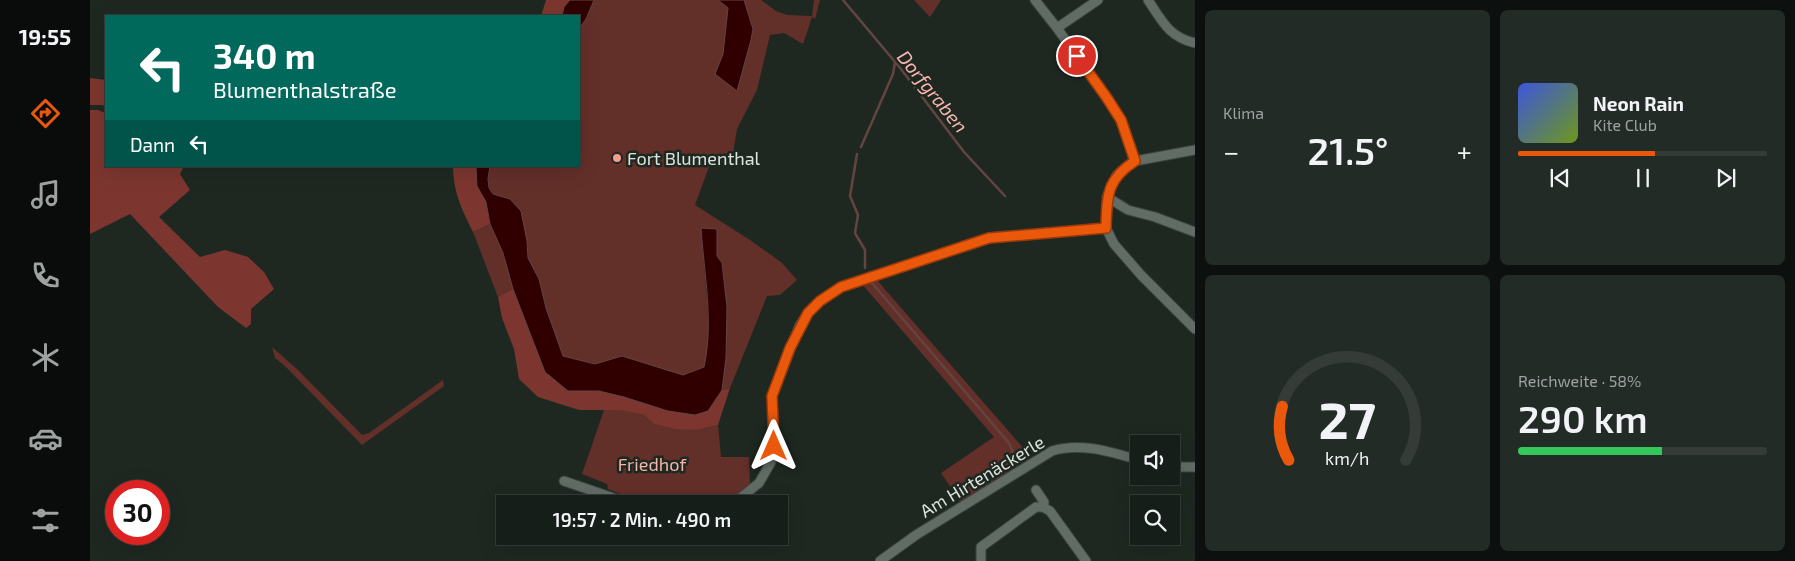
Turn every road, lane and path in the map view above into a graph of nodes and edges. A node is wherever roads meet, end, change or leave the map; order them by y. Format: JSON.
{"nodes":[{"id":1,"x":1035,"y":0,"type":"edge"},
{"id":2,"x":1098,"y":0,"type":"edge"},
{"id":3,"x":1148,"y":0,"type":"edge"},
{"id":4,"x":1057,"y":28,"type":"junction"},
{"id":5,"x":1195,"y":43,"type":"edge"},
{"id":6,"x":1195,"y":150,"type":"edge"},
{"id":7,"x":1135,"y":161,"type":"junction"},
{"id":8,"x":1107,"y":197,"type":"junction"},
{"id":9,"x":1106,"y":228,"type":"junction"},
{"id":10,"x":1195,"y":232,"type":"edge"},
{"id":11,"x":1195,"y":329,"type":"edge"},
{"id":12,"x":1130,"y":458,"type":"edge"},
{"id":13,"x":1180,"y":467,"type":"edge"},
{"id":14,"x":1195,"y":467,"type":"edge"},
{"id":15,"x":564,"y":480,"type":"dead end"},
{"id":16,"x":1036,"y":490,"type":"dead end"},
{"id":17,"x":606,"y":495,"type":"edge"},
{"id":18,"x":744,"y":495,"type":"edge"},
{"id":19,"x":1043,"y":508,"type":"junction"},
{"id":20,"x":880,"y":561,"type":"edge"},
{"id":21,"x":981,"y":561,"type":"edge"},
{"id":22,"x":1086,"y":561,"type":"edge"}],
"edges":[{"from":1,"to":4,"type":"street"},
{"from":2,"to":4,"type":"street"},
{"from":3,"to":5,"type":"street"},
{"from":4,"to":7,"type":"street"},
{"from":6,"to":7,"type":"street"},
{"from":7,"to":8,"type":"street"},
{"from":8,"to":9,"type":"street"},
{"from":8,"to":10,"type":"street"},
{"from":9,"to":11,"type":"street"},
{"from":9,"to":18,"type":"street"},
{"from":12,"to":20,"type":"street","name":"Am Hirtenäckerle"},
{"from":13,"to":14,"type":"street"},
{"from":15,"to":17,"type":"street"},
{"from":16,"to":19,"type":"street"},
{"from":19,"to":21,"type":"street"},
{"from":19,"to":22,"type":"street"}]}
